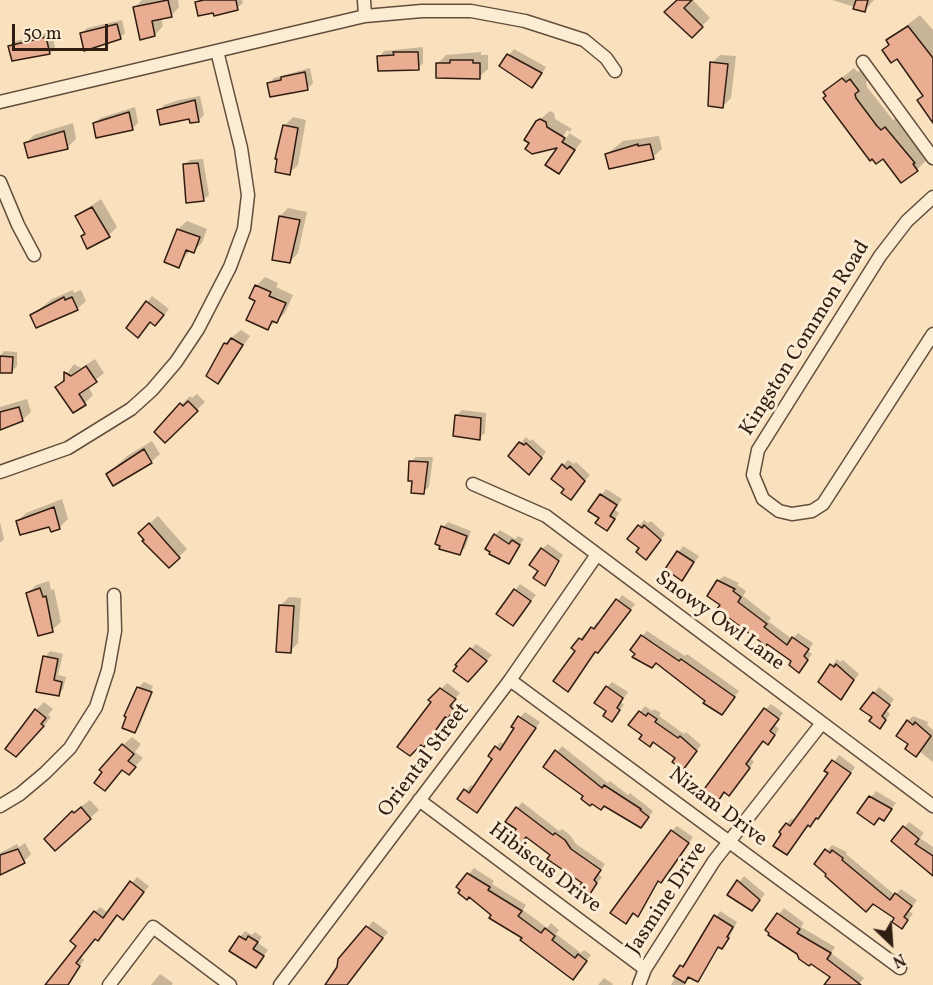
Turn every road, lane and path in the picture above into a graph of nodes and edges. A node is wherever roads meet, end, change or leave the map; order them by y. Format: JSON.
{"nodes":[{"id":1,"x":364,"y":0,"type":"edge"},
{"id":2,"x":365,"y":16,"type":"junction"},
{"id":3,"x":217,"y":51,"type":"junction"},
{"id":4,"x":863,"y":62,"type":"dead end"},
{"id":5,"x":615,"y":70,"type":"dead end"},
{"id":6,"x":0,"y":102,"type":"edge"},
{"id":7,"x":933,"y":158,"type":"edge"},
{"id":8,"x":0,"y":182,"type":"edge"},
{"id":9,"x":933,"y":197,"type":"edge"},
{"id":10,"x":34,"y":255,"type":"dead end"},
{"id":11,"x":933,"y":334,"type":"edge"},
{"id":12,"x":0,"y":472,"type":"edge"},
{"id":13,"x":473,"y":484,"type":"dead end"},
{"id":14,"x":596,"y":556,"type":"junction"},
{"id":15,"x":114,"y":595,"type":"dead end"},
{"id":16,"x":510,"y":680,"type":"junction"},
{"id":17,"x":822,"y":723,"type":"junction"},
{"id":18,"x":419,"y":800,"type":"junction"},
{"id":19,"x":0,"y":806,"type":"edge"},
{"id":20,"x":933,"y":806,"type":"edge"},
{"id":21,"x":729,"y":842,"type":"junction"},
{"id":22,"x":900,"y":968,"type":"dead end"},
{"id":23,"x":645,"y":969,"type":"junction"},
{"id":24,"x":109,"y":985,"type":"edge"},
{"id":25,"x":230,"y":985,"type":"edge"},
{"id":26,"x":280,"y":985,"type":"edge"},
{"id":27,"x":639,"y":985,"type":"edge"}],
"edges":[{"from":1,"to":2,"type":"street"},
{"from":2,"to":3,"type":"street"},
{"from":2,"to":5,"type":"street"},
{"from":3,"to":6,"type":"street"},
{"from":3,"to":12,"type":"street"},
{"from":4,"to":7,"type":"street"},
{"from":8,"to":10,"type":"street"},
{"from":9,"to":11,"type":"street","name":"Kingston Common Road"},
{"from":13,"to":14,"type":"street","name":"Snowy Owl Lane"},
{"from":14,"to":16,"type":"street","name":"Oriental Street"},
{"from":14,"to":17,"type":"street","name":"Snowy Owl Lane"},
{"from":15,"to":19,"type":"street"},
{"from":16,"to":18,"type":"street","name":"Oriental Street"},
{"from":16,"to":21,"type":"street","name":"Nizam Drive"},
{"from":17,"to":20,"type":"street","name":"Snowy Owl Lane"},
{"from":17,"to":21,"type":"street","name":"Jasmine Drive"},
{"from":18,"to":23,"type":"street","name":"Hibiscus Drive"},
{"from":18,"to":26,"type":"street","name":"Oriental Street"},
{"from":21,"to":22,"type":"street","name":"Nizam Drive"},
{"from":21,"to":23,"type":"street","name":"Jasmine Drive"},
{"from":23,"to":27,"type":"street","name":"Jasmine Drive"},
{"from":24,"to":25,"type":"street"}]}
